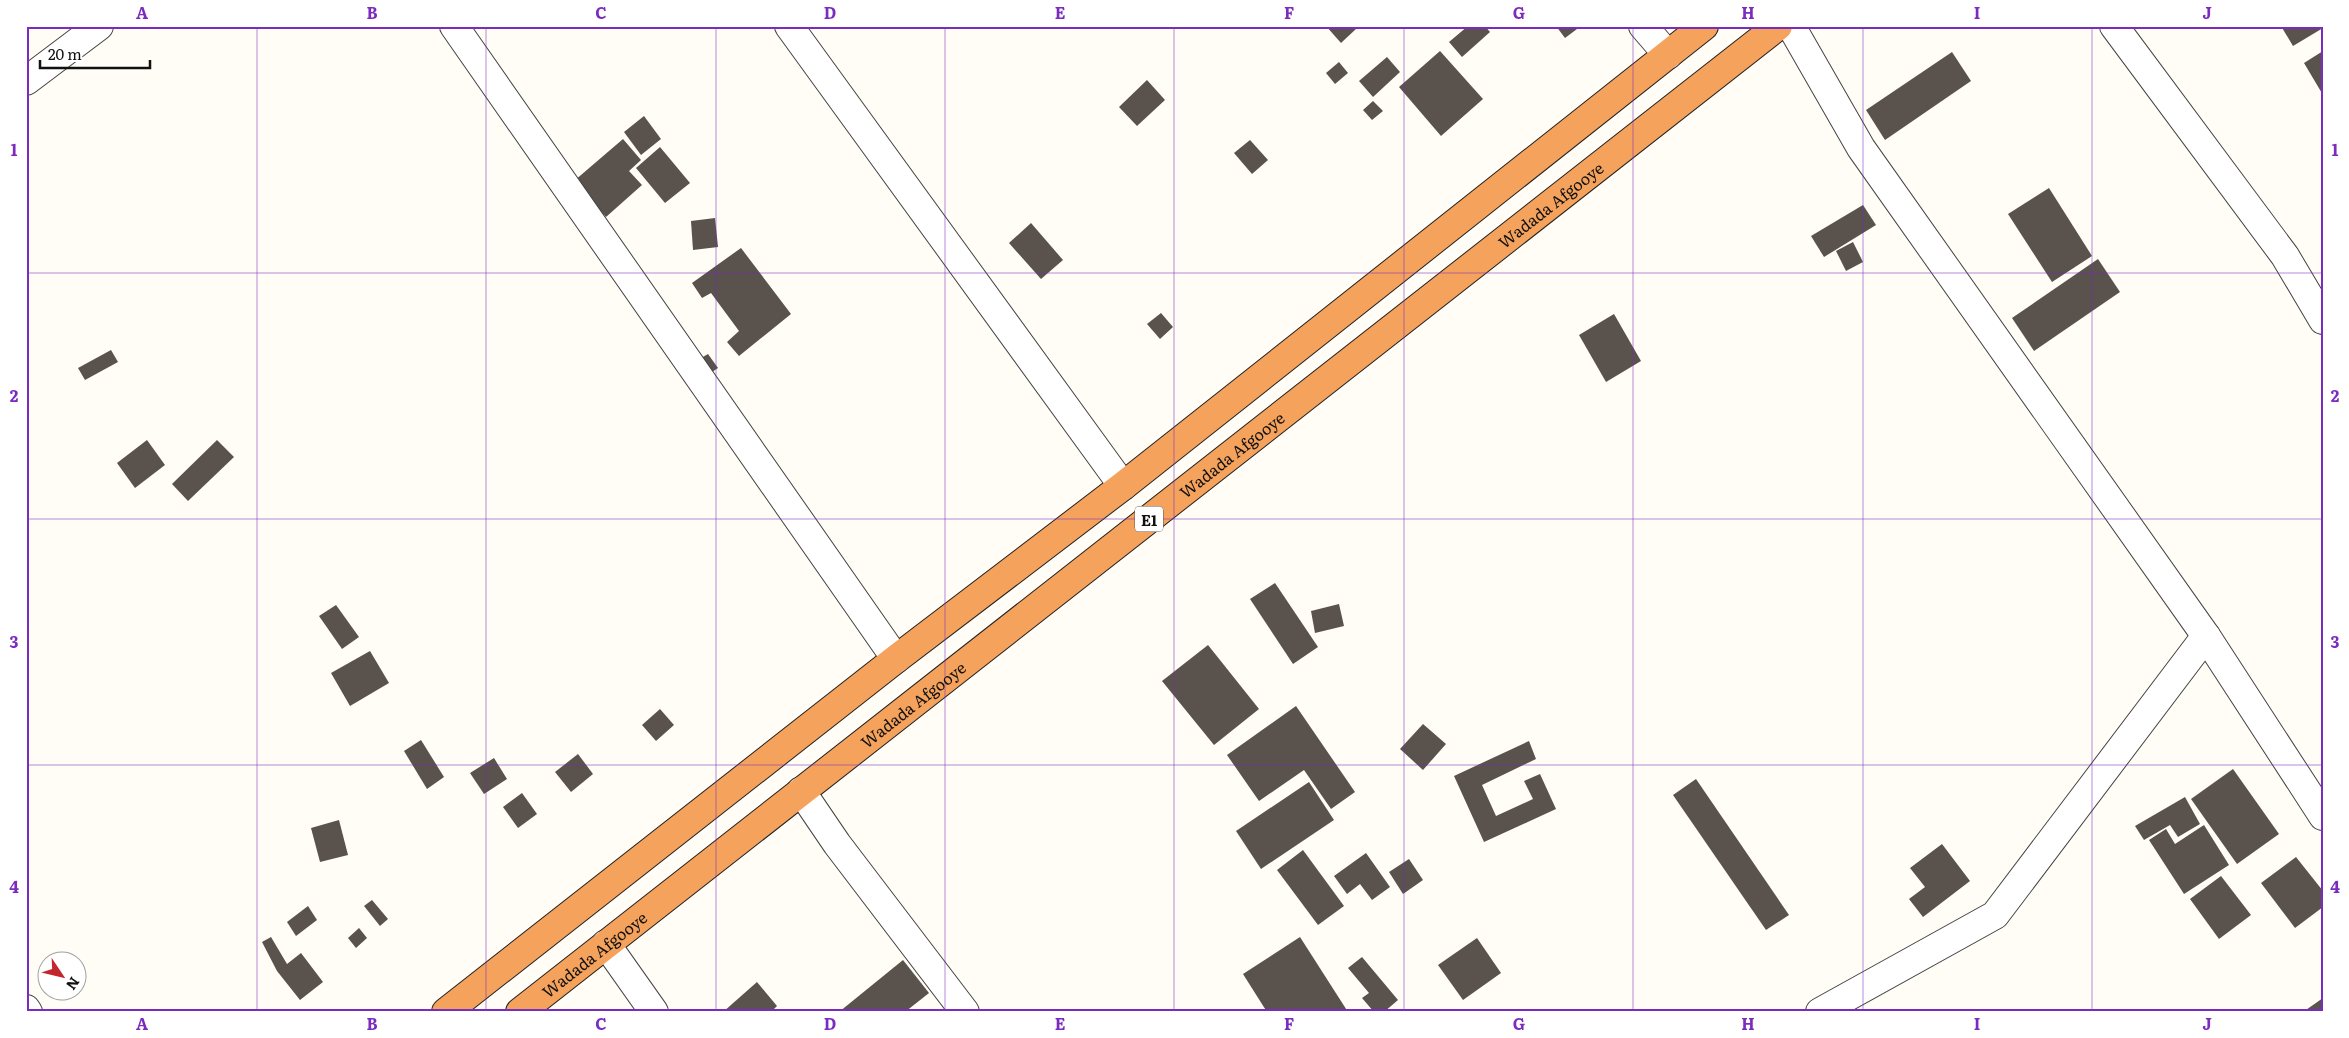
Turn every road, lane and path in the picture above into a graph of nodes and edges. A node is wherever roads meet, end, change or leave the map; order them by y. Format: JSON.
{"nodes":[{"id":1,"x":99,"y":26,"type":"edge"},
{"id":2,"x":454,"y":26,"type":"edge"},
{"id":3,"x":789,"y":26,"type":"edge"},
{"id":4,"x":1643,"y":26,"type":"edge"},
{"id":5,"x":1704,"y":26,"type":"edge"},
{"id":6,"x":1778,"y":26,"type":"edge"},
{"id":7,"x":1791,"y":26,"type":"edge"},
{"id":8,"x":2114,"y":26,"type":"edge"},
{"id":9,"x":1668,"y":55,"type":"junction"},
{"id":10,"x":26,"y":81,"type":"edge"},
{"id":11,"x":2323,"y":320,"type":"edge"},
{"id":12,"x":1123,"y":486,"type":"junction"},
{"id":13,"x":2206,"y":636,"type":"junction"},
{"id":14,"x":896,"y":659,"type":"junction"},
{"id":15,"x":801,"y":792,"type":"junction"},
{"id":16,"x":2323,"y":816,"type":"edge"},
{"id":17,"x":606,"y":944,"type":"junction"},
{"id":18,"x":26,"y":1009,"type":"edge"},
{"id":19,"x":28,"y":1012,"type":"edge"},
{"id":20,"x":446,"y":1012,"type":"edge"},
{"id":21,"x":520,"y":1012,"type":"edge"},
{"id":22,"x":654,"y":1012,"type":"edge"},
{"id":23,"x":965,"y":1012,"type":"edge"},
{"id":24,"x":1820,"y":1012,"type":"edge"}],
"edges":[{"from":1,"to":10,"type":"street"},
{"from":2,"to":14,"type":"street"},
{"from":3,"to":12,"type":"street"},
{"from":4,"to":9,"type":"street"},
{"from":5,"to":9,"type":"highway","number":"E1"},
{"from":6,"to":15,"type":"highway","name":"Wadada Afgooye","number":"E1"},
{"from":7,"to":13,"type":"street"},
{"from":8,"to":11,"type":"street"},
{"from":9,"to":12,"type":"highway","number":"E1"},
{"from":12,"to":14,"type":"highway","number":"E1"},
{"from":13,"to":16,"type":"street"},
{"from":13,"to":24,"type":"street"},
{"from":14,"to":20,"type":"highway","number":"E1"},
{"from":15,"to":17,"type":"highway","name":"Wadada Afgooye","number":"E1"},
{"from":15,"to":23,"type":"street"},
{"from":17,"to":21,"type":"highway","name":"Wadada Afgooye","number":"E1"},
{"from":17,"to":22,"type":"street"},
{"from":18,"to":19,"type":"street"}]}
